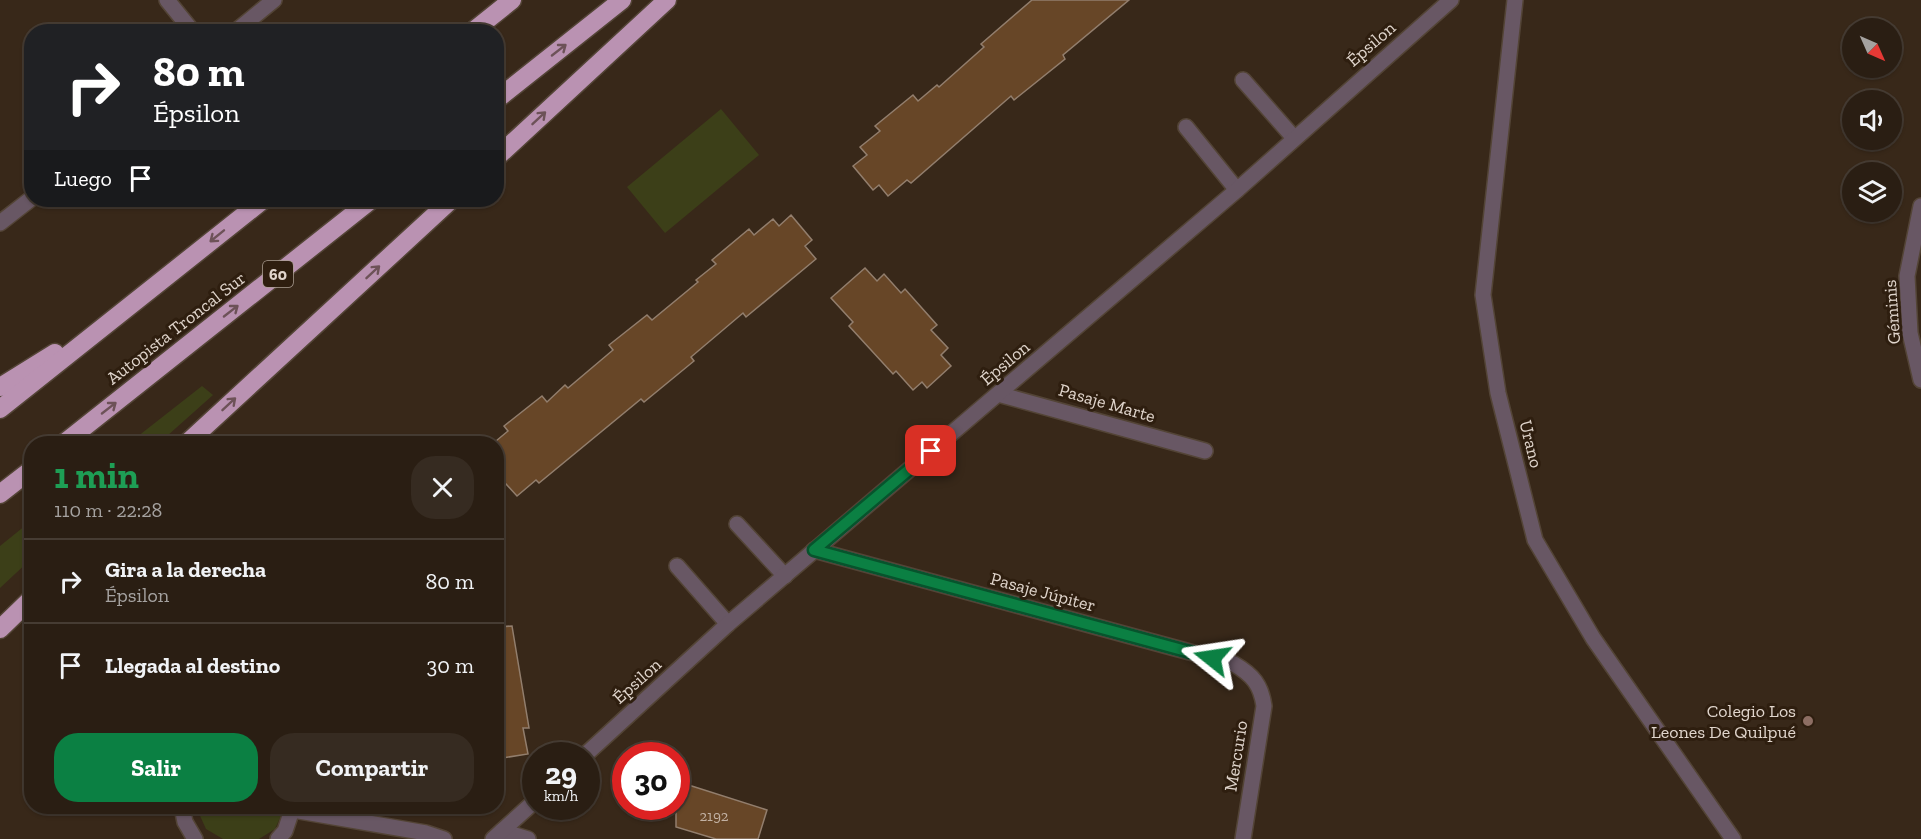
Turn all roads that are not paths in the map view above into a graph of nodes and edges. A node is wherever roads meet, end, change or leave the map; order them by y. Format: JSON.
{"nodes":[{"id":1,"x":167,"y":0,"type":"edge"},
{"id":2,"x":274,"y":0,"type":"edge"},
{"id":3,"x":512,"y":0,"type":"edge"},
{"id":4,"x":622,"y":0,"type":"edge"},
{"id":5,"x":667,"y":0,"type":"edge"},
{"id":6,"x":1451,"y":0,"type":"edge"},
{"id":7,"x":1515,"y":0,"type":"edge"},
{"id":8,"x":186,"y":24,"type":"edge"},
{"id":9,"x":245,"y":24,"type":"edge"},
{"id":10,"x":482,"y":24,"type":"edge"},
{"id":11,"x":1243,"y":80,"type":"dead end"},
{"id":12,"x":504,"y":94,"type":"edge"},
{"id":13,"x":1185,"y":127,"type":"dead end"},
{"id":14,"x":1294,"y":138,"type":"junction"},
{"id":15,"x":504,"y":151,"type":"edge"},
{"id":16,"x":1237,"y":190,"type":"junction"},
{"id":17,"x":24,"y":204,"type":"edge"},
{"id":18,"x":1921,"y":206,"type":"edge"},
{"id":19,"x":254,"y":207,"type":"edge"},
{"id":20,"x":362,"y":207,"type":"edge"},
{"id":21,"x":443,"y":207,"type":"edge"},
{"id":22,"x":0,"y":223,"type":"edge"},
{"id":23,"x":125,"y":310,"type":"junction"},
{"id":24,"x":1921,"y":380,"type":"edge"},
{"id":25,"x":0,"y":387,"type":"edge"},
{"id":26,"x":998,"y":394,"type":"junction"},
{"id":27,"x":0,"y":409,"type":"edge"},
{"id":28,"x":73,"y":436,"type":"edge"},
{"id":29,"x":195,"y":436,"type":"edge"},
{"id":30,"x":1205,"y":451,"type":"dead end"},
{"id":31,"x":24,"y":475,"type":"edge"},
{"id":32,"x":0,"y":494,"type":"edge"},
{"id":33,"x":737,"y":524,"type":"dead end"},
{"id":34,"x":814,"y":550,"type":"junction"},
{"id":35,"x":677,"y":566,"type":"dead end"},
{"id":36,"x":784,"y":576,"type":"junction"},
{"id":37,"x":24,"y":606,"type":"edge"},
{"id":38,"x":728,"y":624,"type":"junction"},
{"id":39,"x":0,"y":629,"type":"edge"},
{"id":40,"x":1256,"y":681,"type":"joint"},
{"id":41,"x":599,"y":742,"type":"edge"},
{"id":42,"x":522,"y":813,"type":"edge"},
{"id":43,"x":183,"y":814,"type":"edge"},
{"id":44,"x":291,"y":814,"type":"edge"},
{"id":45,"x":325,"y":814,"type":"edge"},
{"id":46,"x":497,"y":835,"type":"edge"},
{"id":47,"x":195,"y":839,"type":"edge"},
{"id":48,"x":278,"y":839,"type":"edge"},
{"id":49,"x":444,"y":839,"type":"edge"},
{"id":50,"x":528,"y":839,"type":"edge"},
{"id":51,"x":1243,"y":839,"type":"edge"},
{"id":52,"x":1733,"y":839,"type":"edge"}],
"edges":[{"from":1,"to":8,"type":"street"},
{"from":2,"to":9,"type":"street"},
{"from":3,"to":10,"type":"highway"},
{"from":12,"to":4,"type":"highway","one_way":true},
{"from":15,"to":5,"type":"highway","one_way":true},
{"from":6,"to":14,"type":"street","name":"Épsilon"},
{"from":7,"to":52,"type":"street","name":"Urano"},
{"from":11,"to":14,"type":"street"},
{"from":13,"to":16,"type":"street"},
{"from":14,"to":16,"type":"street","name":"Épsilon"},
{"from":16,"to":26,"type":"street","name":"Épsilon"},
{"from":17,"to":22,"type":"street"},
{"from":18,"to":24,"type":"street","name":"Géminis"},
{"from":19,"to":23,"type":"highway","one_way":true},
{"from":28,"to":20,"type":"highway","name":"Autopista Troncal Sur","number":"60","one_way":true},
{"from":29,"to":21,"type":"highway","one_way":true},
{"from":23,"to":25,"type":"highway"},
{"from":23,"to":27,"type":"highway"},
{"from":26,"to":30,"type":"street","name":"Pasaje Marte"},
{"from":26,"to":34,"type":"street","name":"Épsilon"},
{"from":31,"to":32,"type":"highway"},
{"from":33,"to":36,"type":"street"},
{"from":34,"to":36,"type":"street","name":"Épsilon"},
{"from":34,"to":40,"type":"street","name":"Pasaje Júpiter"},
{"from":35,"to":38,"type":"street"},
{"from":36,"to":38,"type":"street","name":"Épsilon"},
{"from":37,"to":39,"type":"highway"},
{"from":38,"to":41,"type":"street","name":"Épsilon"},
{"from":40,"to":51,"type":"street","name":"Mercurio"},
{"from":42,"to":46,"type":"street"},
{"from":43,"to":47,"type":"street"},
{"from":44,"to":48,"type":"street"},
{"from":45,"to":49,"type":"street"},
{"from":46,"to":50,"type":"street"}]}
